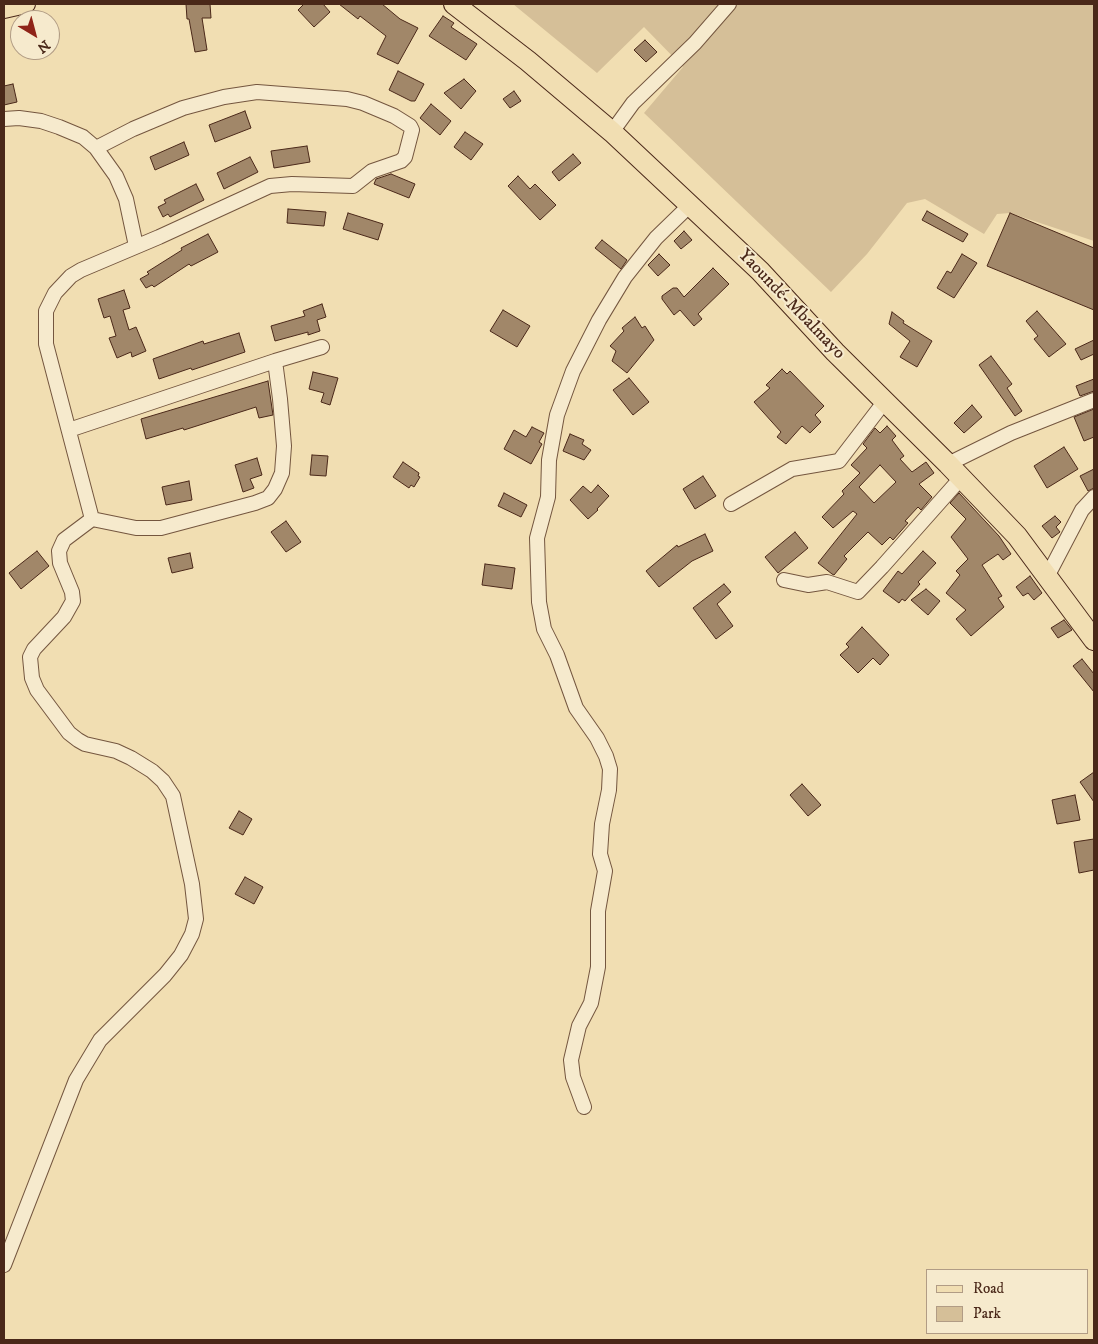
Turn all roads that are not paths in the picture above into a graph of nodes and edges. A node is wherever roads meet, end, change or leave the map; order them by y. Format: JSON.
{"nodes":[{"id":1,"x":26,"y":4,"type":"edge"},
{"id":2,"x":454,"y":4,"type":"edge"},
{"id":3,"x":729,"y":4,"type":"edge"},
{"id":4,"x":4,"y":9,"type":"edge"},
{"id":5,"x":4,"y":119,"type":"edge"},
{"id":6,"x":612,"y":132,"type":"junction"},
{"id":7,"x":96,"y":148,"type":"junction"},
{"id":8,"x":690,"y":204,"type":"junction"},
{"id":9,"x":136,"y":246,"type":"junction"},
{"id":10,"x":322,"y":347,"type":"dead end"},
{"id":11,"x":275,"y":361,"type":"junction"},
{"id":12,"x":1094,"y":400,"type":"edge"},
{"id":13,"x":885,"y":401,"type":"junction"},
{"id":14,"x":69,"y":430,"type":"junction"},
{"id":15,"x":955,"y":471,"type":"junction"},
{"id":16,"x":1094,"y":497,"type":"edge"},
{"id":17,"x":732,"y":504,"type":"dead end"},
{"id":18,"x":92,"y":518,"type":"junction"},
{"id":19,"x":1048,"y":575,"type":"junction"},
{"id":20,"x":784,"y":580,"type":"dead end"},
{"id":21,"x":1094,"y":640,"type":"edge"},
{"id":22,"x":584,"y":1107,"type":"dead end"},
{"id":23,"x":4,"y":1265,"type":"edge"}],
"edges":[{"from":1,"to":4,"type":"main road"},
{"from":2,"to":6,"type":"highway","name":"Yaoundé-Mbalmayo"},
{"from":3,"to":6,"type":"street"},
{"from":5,"to":7,"type":"street"},
{"from":6,"to":8,"type":"highway","name":"Yaoundé-Mbalmayo"},
{"from":7,"to":9,"type":"street"},
{"from":7,"to":9,"type":"street"},
{"from":8,"to":13,"type":"highway","name":"Yaoundé-Mbalmayo"},
{"from":8,"to":22,"type":"street"},
{"from":9,"to":14,"type":"street"},
{"from":10,"to":11,"type":"street"},
{"from":11,"to":14,"type":"street"},
{"from":11,"to":18,"type":"street"},
{"from":12,"to":15,"type":"street"},
{"from":13,"to":15,"type":"highway","name":"Yaoundé-Mbalmayo"},
{"from":13,"to":17,"type":"street"},
{"from":14,"to":18,"type":"street"},
{"from":15,"to":19,"type":"highway","name":"Yaoundé-Mbalmayo"},
{"from":15,"to":20,"type":"street"},
{"from":16,"to":19,"type":"street"},
{"from":18,"to":23,"type":"street"},
{"from":19,"to":21,"type":"highway","name":"Yaoundé-Mbalmayo"}]}
